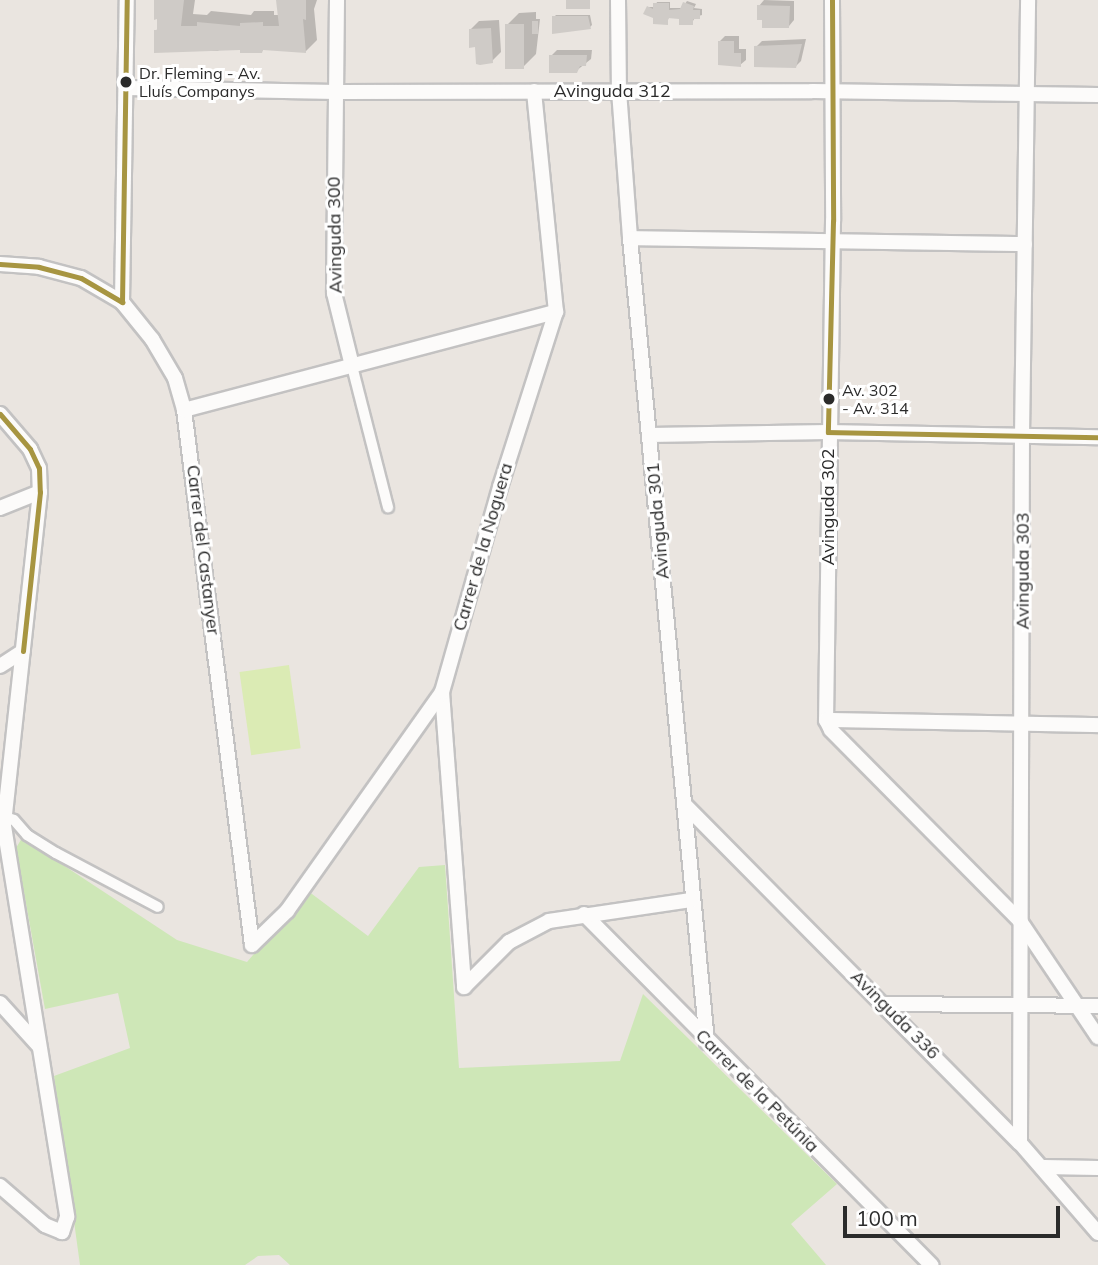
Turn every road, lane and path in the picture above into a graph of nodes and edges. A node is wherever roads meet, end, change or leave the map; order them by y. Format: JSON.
{"nodes":[{"id":1,"x":127,"y":0,"type":"edge"},
{"id":2,"x":337,"y":0,"type":"edge"},
{"id":3,"x":618,"y":0,"type":"edge"},
{"id":4,"x":832,"y":0,"type":"edge"},
{"id":5,"x":1028,"y":0,"type":"edge"},
{"id":6,"x":126,"y":88,"type":"junction"},
{"id":7,"x":619,"y":91,"type":"junction"},
{"id":8,"x":831,"y":91,"type":"junction"},
{"id":9,"x":336,"y":92,"type":"junction"},
{"id":10,"x":534,"y":92,"type":"junction"},
{"id":11,"x":1029,"y":94,"type":"junction"},
{"id":12,"x":1098,"y":95,"type":"edge"},
{"id":13,"x":630,"y":238,"type":"junction"},
{"id":14,"x":832,"y":242,"type":"junction"},
{"id":15,"x":1025,"y":244,"type":"junction"},
{"id":16,"x":0,"y":264,"type":"edge"},
{"id":17,"x":122,"y":302,"type":"junction"},
{"id":18,"x":556,"y":312,"type":"junction"},
{"id":19,"x":352,"y":366,"type":"junction"},
{"id":20,"x":184,"y":410,"type":"junction"},
{"id":21,"x":0,"y":414,"type":"edge"},
{"id":22,"x":828,"y":432,"type":"junction"},
{"id":23,"x":650,"y":435,"type":"junction"},
{"id":24,"x":1022,"y":436,"type":"junction"},
{"id":25,"x":1098,"y":437,"type":"edge"},
{"id":26,"x":40,"y":492,"type":"junction"},
{"id":27,"x":388,"y":507,"type":"dead end"},
{"id":28,"x":0,"y":508,"type":"edge"},
{"id":29,"x":23,"y":652,"type":"junction"},
{"id":30,"x":0,"y":666,"type":"edge"},
{"id":31,"x":442,"y":692,"type":"junction"},
{"id":32,"x":826,"y":720,"type":"junction"},
{"id":33,"x":1023,"y":724,"type":"junction"},
{"id":34,"x":1098,"y":725,"type":"edge"},
{"id":35,"x":684,"y":804,"type":"junction"},
{"id":36,"x":5,"y":822,"type":"junction"},
{"id":37,"x":692,"y":900,"type":"junction"},
{"id":38,"x":158,"y":907,"type":"dead end"},
{"id":39,"x":584,"y":915,"type":"junction"},
{"id":40,"x":1020,"y":921,"type":"junction"},
{"id":41,"x":252,"y":945,"type":"joint"},
{"id":42,"x":0,"y":1003,"type":"edge"},
{"id":43,"x":884,"y":1004,"type":"junction"},
{"id":44,"x":1021,"y":1004,"type":"junction"},
{"id":45,"x":1077,"y":1006,"type":"junction"},
{"id":46,"x":1098,"y":1006,"type":"edge"},
{"id":47,"x":1098,"y":1037,"type":"edge"},
{"id":48,"x":707,"y":1042,"type":"junction"},
{"id":49,"x":39,"y":1046,"type":"junction"},
{"id":50,"x":1020,"y":1143,"type":"junction"},
{"id":51,"x":1044,"y":1167,"type":"junction"},
{"id":52,"x":1098,"y":1168,"type":"edge"},
{"id":53,"x":0,"y":1186,"type":"edge"},
{"id":54,"x":1098,"y":1233,"type":"edge"},
{"id":55,"x":931,"y":1265,"type":"edge"}],
"edges":[{"from":1,"to":6,"type":"street"},
{"from":2,"to":9,"type":"street","name":"Avinguda 300"},
{"from":3,"to":7,"type":"street","name":"Avinguda 301"},
{"from":4,"to":8,"type":"street","name":"Avinguda 302"},
{"from":5,"to":11,"type":"street","name":"Avinguda 303"},
{"from":6,"to":9,"type":"street","name":"Avinguda 312"},
{"from":6,"to":17,"type":"street"},
{"from":7,"to":8,"type":"street","name":"Avinguda 312"},
{"from":7,"to":10,"type":"street","name":"Avinguda 312"},
{"from":7,"to":13,"type":"street","name":"Avinguda 301"},
{"from":8,"to":11,"type":"street","name":"Avinguda 312"},
{"from":8,"to":14,"type":"street","name":"Avinguda 302"},
{"from":9,"to":10,"type":"street","name":"Avinguda 312"},
{"from":9,"to":19,"type":"street","name":"Avinguda 300"},
{"from":10,"to":18,"type":"street","name":"Carrer de la Noguera"},
{"from":11,"to":12,"type":"street","name":"Avinguda 312"},
{"from":11,"to":15,"type":"street","name":"Avinguda 303"},
{"from":13,"to":14,"type":"street"},
{"from":13,"to":23,"type":"street","name":"Avinguda 301"},
{"from":14,"to":15,"type":"street"},
{"from":14,"to":22,"type":"street","name":"Avinguda 302"},
{"from":15,"to":24,"type":"street","name":"Avinguda 303"},
{"from":16,"to":17,"type":"street","name":"Carrer del Castanyer"},
{"from":17,"to":20,"type":"street","name":"Carrer del Castanyer"},
{"from":18,"to":19,"type":"street"},
{"from":18,"to":31,"type":"street","name":"Carrer de la Noguera"},
{"from":19,"to":20,"type":"street"},
{"from":19,"to":27,"type":"street","name":"Avinguda 300"},
{"from":20,"to":41,"type":"street","name":"Carrer del Castanyer"},
{"from":21,"to":26,"type":"street"},
{"from":22,"to":23,"type":"street"},
{"from":22,"to":24,"type":"street"},
{"from":22,"to":32,"type":"street","name":"Avinguda 302"},
{"from":23,"to":35,"type":"street","name":"Avinguda 301"},
{"from":24,"to":25,"type":"street"},
{"from":24,"to":33,"type":"street","name":"Avinguda 303"},
{"from":26,"to":28,"type":"street"},
{"from":26,"to":29,"type":"street"},
{"from":29,"to":30,"type":"street"},
{"from":29,"to":36,"type":"street"},
{"from":31,"to":39,"type":"street"},
{"from":31,"to":41,"type":"street","name":"Carrer de la Noguera"},
{"from":32,"to":33,"type":"street"},
{"from":32,"to":40,"type":"street"},
{"from":33,"to":34,"type":"street"},
{"from":33,"to":40,"type":"street","name":"Avinguda 303"},
{"from":35,"to":37,"type":"street","name":"Avinguda 301"},
{"from":35,"to":43,"type":"street","name":"Avinguda 336"},
{"from":36,"to":38,"type":"street"},
{"from":36,"to":49,"type":"street"},
{"from":37,"to":39,"type":"street"},
{"from":37,"to":48,"type":"street","name":"Avinguda 301"},
{"from":39,"to":48,"type":"street","name":"Carrer de la Petúnia"},
{"from":40,"to":44,"type":"street","name":"Avinguda 303"},
{"from":40,"to":45,"type":"street"},
{"from":42,"to":49,"type":"street"},
{"from":43,"to":44,"type":"street"},
{"from":43,"to":50,"type":"street","name":"Avinguda 336"},
{"from":44,"to":45,"type":"street"},
{"from":44,"to":50,"type":"street","name":"Avinguda 303"},
{"from":45,"to":46,"type":"street"},
{"from":45,"to":47,"type":"street"},
{"from":48,"to":55,"type":"street","name":"Carrer de la Petúnia"},
{"from":49,"to":53,"type":"street"},
{"from":50,"to":51,"type":"street","name":"Avinguda 336"},
{"from":51,"to":52,"type":"street"},
{"from":51,"to":54,"type":"street","name":"Avinguda 336"}]}
